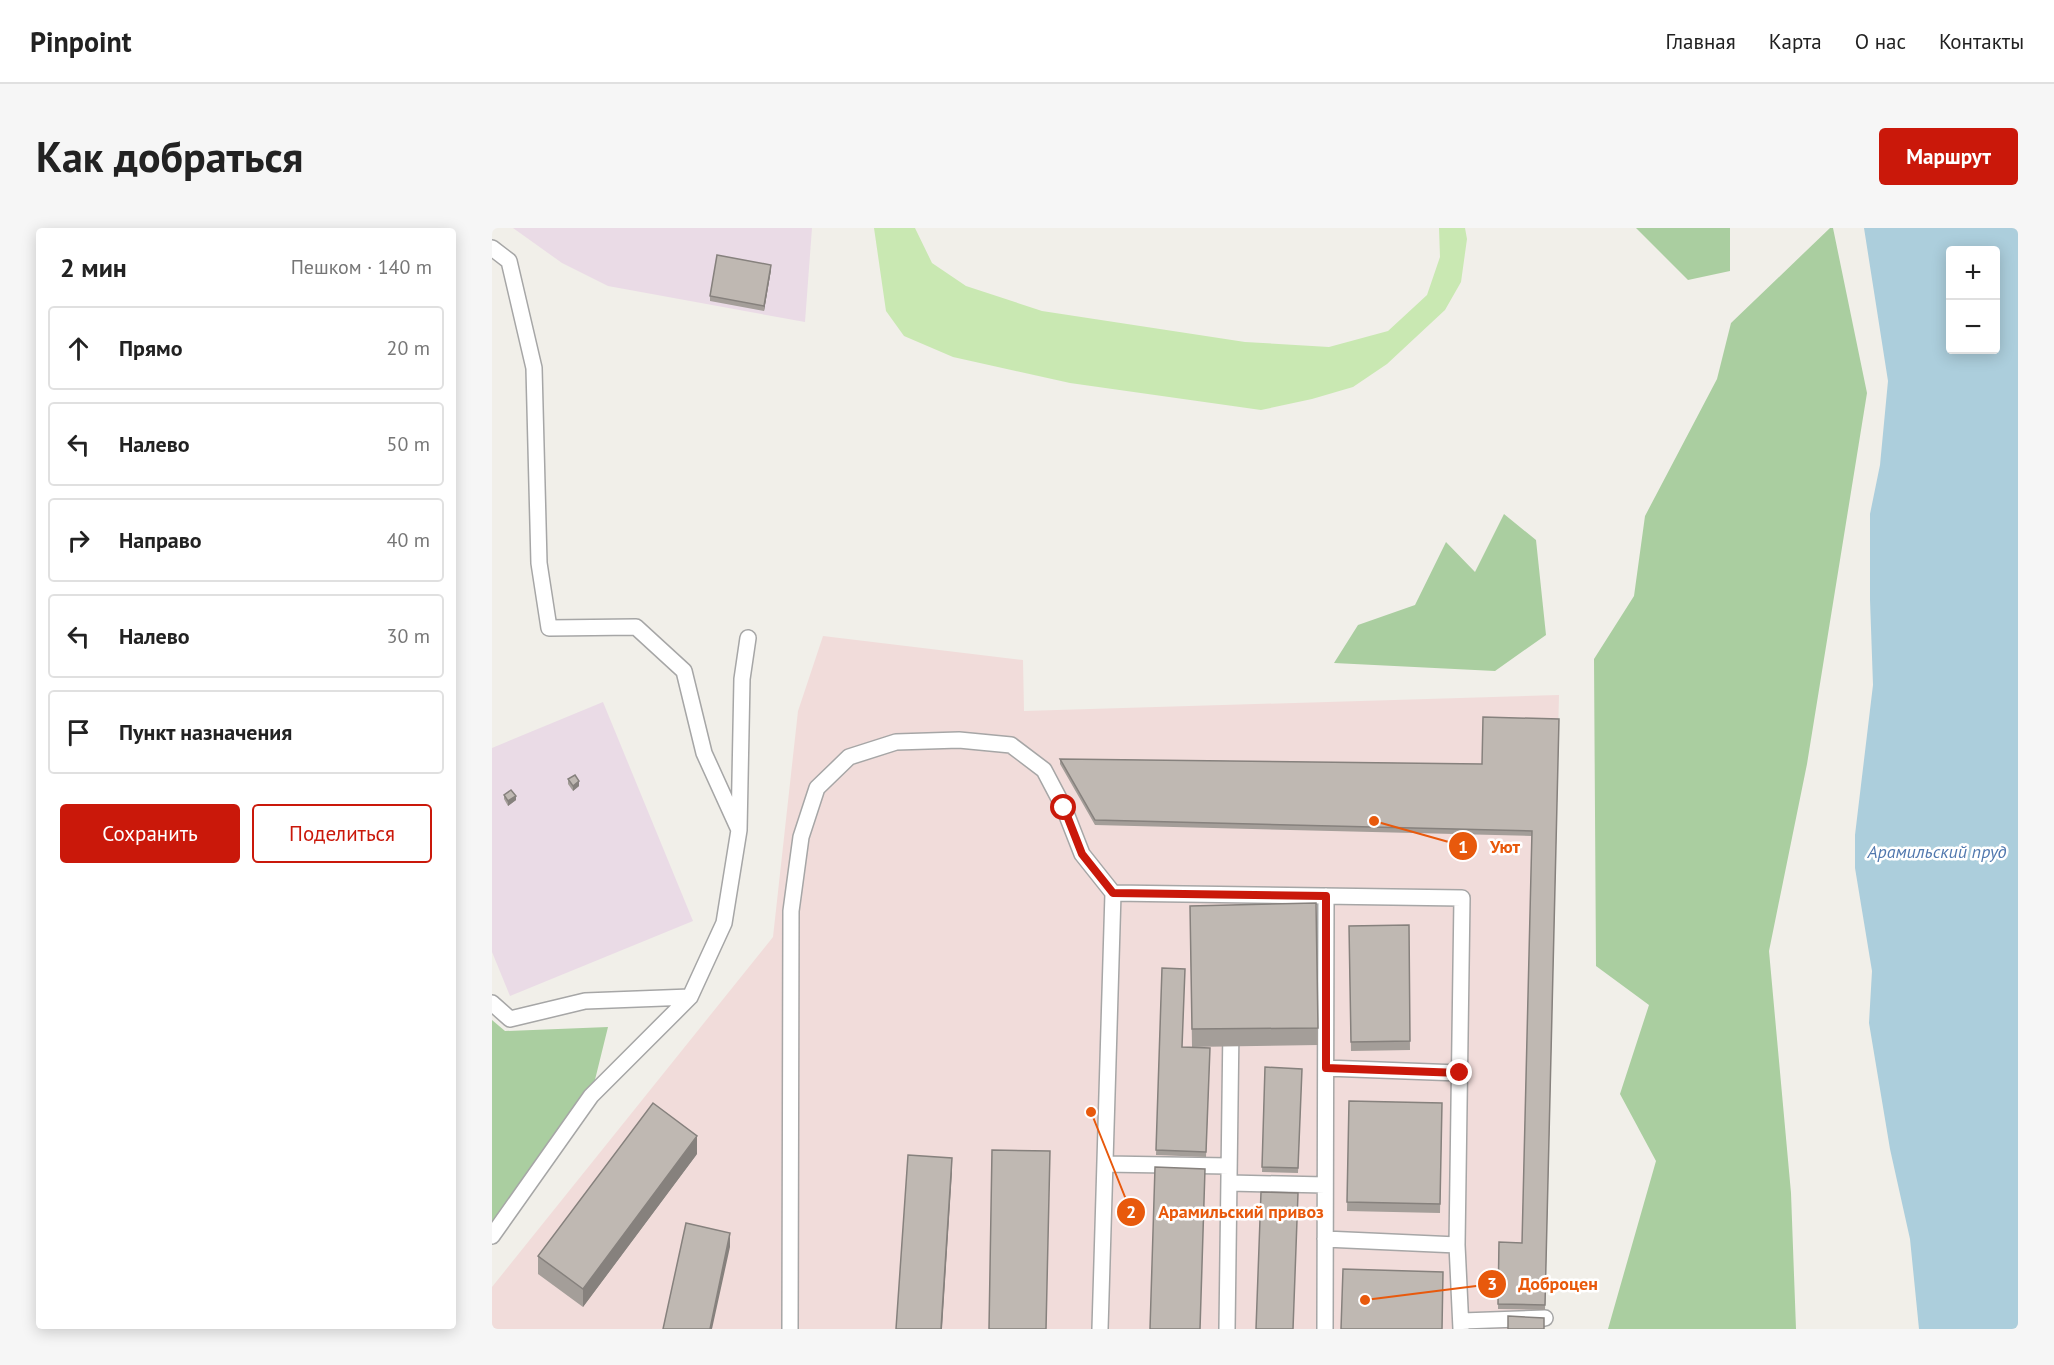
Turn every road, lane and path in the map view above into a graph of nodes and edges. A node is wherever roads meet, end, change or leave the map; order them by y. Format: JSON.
{"nodes":[{"id":1,"x":492,"y":248,"type":"edge"},
{"id":2,"x":748,"y":638,"type":"dead end"},
{"id":3,"x":739,"y":830,"type":"junction"},
{"id":4,"x":1113,"y":893,"type":"junction"},
{"id":5,"x":1326,"y":896,"type":"junction"},
{"id":6,"x":690,"y":997,"type":"junction"},
{"id":7,"x":492,"y":1003,"type":"edge"},
{"id":8,"x":1231,"y":1012,"type":"edge"},
{"id":9,"x":1326,"y":1068,"type":"junction"},
{"id":10,"x":1460,"y":1073,"type":"junction"},
{"id":11,"x":1105,"y":1164,"type":"junction"},
{"id":12,"x":1229,"y":1166,"type":"junction"},
{"id":13,"x":1229,"y":1184,"type":"junction"},
{"id":14,"x":1325,"y":1185,"type":"junction"},
{"id":15,"x":492,"y":1236,"type":"edge"},
{"id":16,"x":1325,"y":1239,"type":"junction"},
{"id":17,"x":1457,"y":1245,"type":"junction"},
{"id":18,"x":1545,"y":1318,"type":"edge"},
{"id":19,"x":1461,"y":1325,"type":"edge"},
{"id":20,"x":790,"y":1329,"type":"edge"},
{"id":21,"x":1101,"y":1329,"type":"edge"},
{"id":22,"x":1227,"y":1329,"type":"edge"},
{"id":23,"x":1325,"y":1329,"type":"edge"}],
"edges":[{"from":1,"to":3,"type":"lane"},
{"from":2,"to":3,"type":"lane"},
{"from":3,"to":6,"type":"lane"},
{"from":4,"to":5,"type":"lane"},
{"from":4,"to":11,"type":"lane"},
{"from":4,"to":20,"type":"lane"},
{"from":5,"to":9,"type":"lane"},
{"from":5,"to":10,"type":"lane"},
{"from":6,"to":7,"type":"lane"},
{"from":6,"to":15,"type":"lane"},
{"from":8,"to":12,"type":"lane"},
{"from":9,"to":10,"type":"lane"},
{"from":9,"to":14,"type":"lane"},
{"from":10,"to":17,"type":"lane"},
{"from":11,"to":12,"type":"lane"},
{"from":11,"to":21,"type":"lane"},
{"from":12,"to":13,"type":"lane"},
{"from":13,"to":14,"type":"lane"},
{"from":13,"to":22,"type":"lane"},
{"from":14,"to":16,"type":"lane"},
{"from":16,"to":17,"type":"lane"},
{"from":16,"to":23,"type":"lane"},
{"from":17,"to":19,"type":"lane"},
{"from":18,"to":19,"type":"lane"}]}
